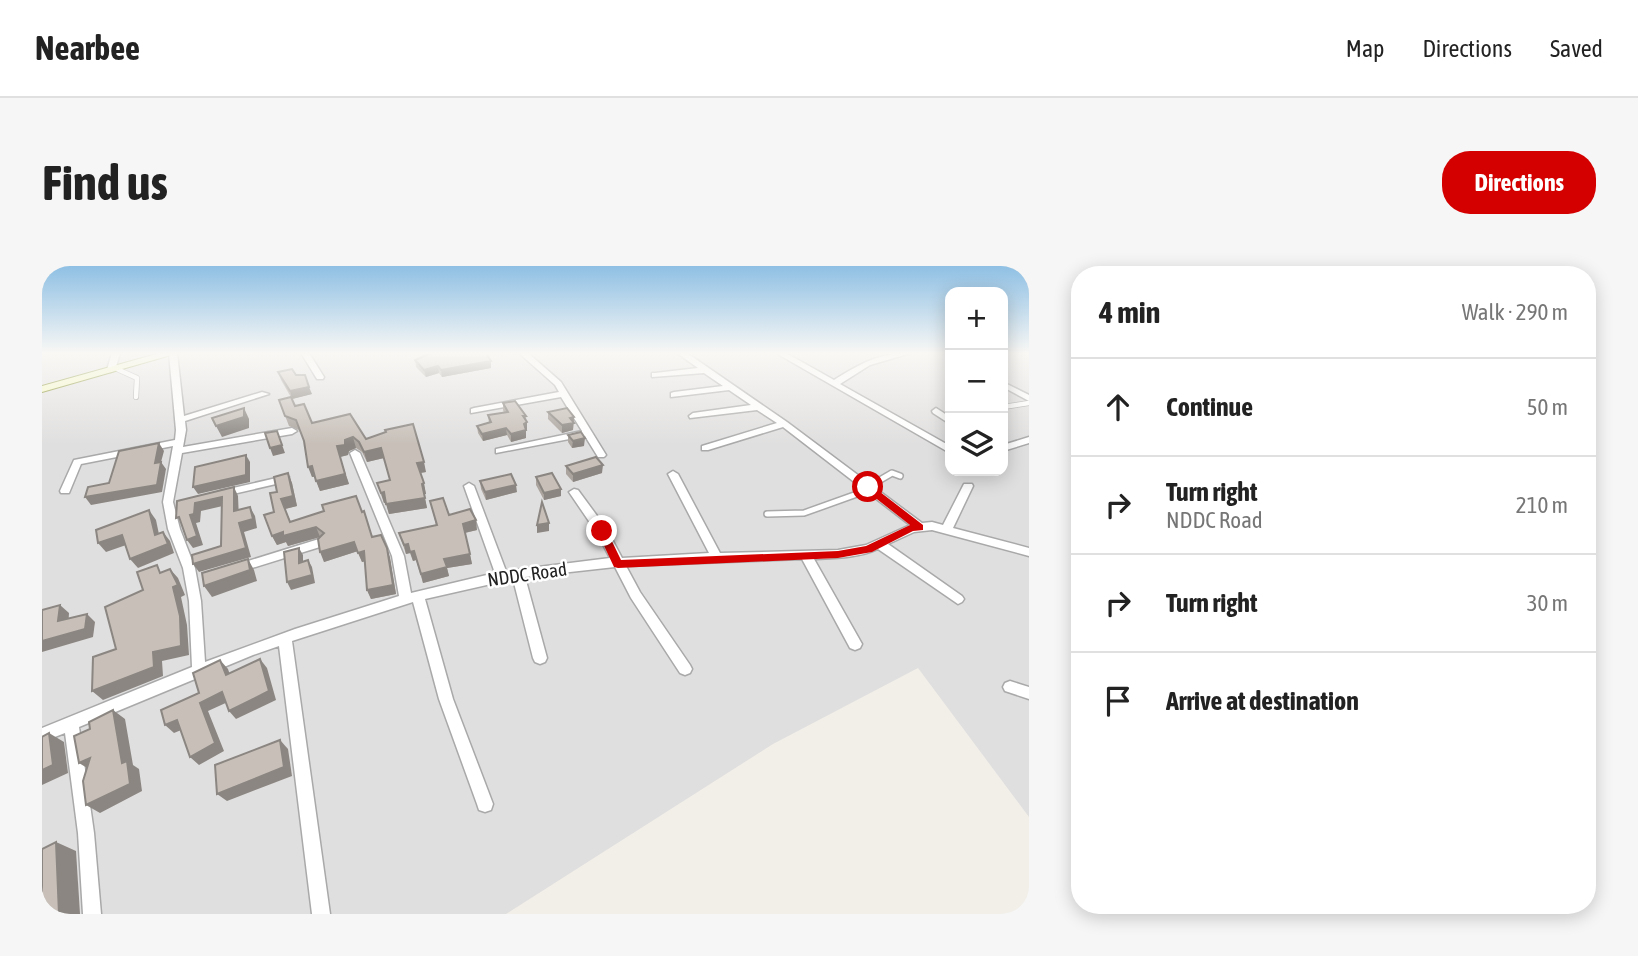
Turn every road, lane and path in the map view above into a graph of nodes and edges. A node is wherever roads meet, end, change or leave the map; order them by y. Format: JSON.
{"nodes":[{"id":1,"x":64,"y":383,"type":"edge"},
{"id":2,"x":137,"y":383,"type":"edge"},
{"id":3,"x":176,"y":383,"type":"edge"},
{"id":4,"x":557,"y":383,"type":"edge"},
{"id":5,"x":725,"y":383,"type":"edge"},
{"id":6,"x":833,"y":383,"type":"edge"},
{"id":7,"x":730,"y":387,"type":"junction"},
{"id":8,"x":1008,"y":387,"type":"edge"},
{"id":9,"x":42,"y":389,"type":"edge"},
{"id":10,"x":265,"y":394,"type":"dead end"},
{"id":11,"x":563,"y":394,"type":"junction"},
{"id":12,"x":674,"y":395,"type":"dead end"},
{"id":13,"x":136,"y":397,"type":"dead end"},
{"id":14,"x":1029,"y":401,"type":"edge"},
{"id":15,"x":1008,"y":406,"type":"edge"},
{"id":16,"x":758,"y":407,"type":"junction"},
{"id":17,"x":474,"y":411,"type":"dead end"},
{"id":18,"x":936,"y":411,"type":"dead end"},
{"id":19,"x":693,"y":416,"type":"dead end"},
{"id":20,"x":945,"y":417,"type":"edge"},
{"id":21,"x":180,"y":420,"type":"junction"},
{"id":22,"x":784,"y":424,"type":"junction"},
{"id":23,"x":292,"y":431,"type":"dead end"},
{"id":24,"x":586,"y":433,"type":"junction"},
{"id":25,"x":1029,"y":440,"type":"edge"},
{"id":26,"x":1008,"y":446,"type":"edge"},
{"id":27,"x":177,"y":447,"type":"junction"},
{"id":28,"x":945,"y":447,"type":"edge"},
{"id":29,"x":705,"y":448,"type":"dead end"},
{"id":30,"x":499,"y":451,"type":"dead end"},
{"id":31,"x":355,"y":453,"type":"dead end"},
{"id":32,"x":601,"y":455,"type":"dead end"},
{"id":33,"x":673,"y":474,"type":"dead end"},
{"id":34,"x":900,"y":475,"type":"dead end"},
{"id":35,"x":285,"y":479,"type":"edge"},
{"id":36,"x":968,"y":485,"type":"dead end"},
{"id":37,"x":469,"y":486,"type":"dead end"},
{"id":38,"x":869,"y":488,"type":"junction"},
{"id":39,"x":65,"y":491,"type":"dead end"},
{"id":40,"x":574,"y":492,"type":"dead end"},
{"id":41,"x":207,"y":497,"type":"edge"},
{"id":42,"x":182,"y":503,"type":"edge"},
{"id":43,"x":169,"y":507,"type":"junction"},
{"id":44,"x":767,"y":514,"type":"dead end"},
{"id":45,"x":920,"y":527,"type":"junction"},
{"id":46,"x":947,"y":529,"type":"junction"},
{"id":47,"x":319,"y":543,"type":"edge"},
{"id":48,"x":880,"y":544,"type":"junction"},
{"id":49,"x":1029,"y":552,"type":"edge"},
{"id":50,"x":806,"y":555,"type":"junction"},
{"id":51,"x":717,"y":558,"type":"junction"},
{"id":52,"x":618,"y":564,"type":"junction"},
{"id":53,"x":519,"y":574,"type":"junction"},
{"id":54,"x":217,"y":575,"type":"edge"},
{"id":55,"x":502,"y":577,"type":"junction"},
{"id":56,"x":205,"y":579,"type":"edge"},
{"id":57,"x":192,"y":582,"type":"junction"},
{"id":58,"x":412,"y":598,"type":"junction"},
{"id":59,"x":958,"y":599,"type":"dead end"},
{"id":60,"x":285,"y":638,"type":"junction"},
{"id":61,"x":855,"y":644,"type":"dead end"},
{"id":62,"x":540,"y":658,"type":"dead end"},
{"id":63,"x":685,"y":669,"type":"dead end"},
{"id":64,"x":199,"y":672,"type":"junction"},
{"id":65,"x":1010,"y":687,"type":"dead end"},
{"id":66,"x":1029,"y":693,"type":"edge"},
{"id":67,"x":71,"y":723,"type":"junction"},
{"id":68,"x":42,"y":735,"type":"edge"},
{"id":69,"x":485,"y":804,"type":"dead end"},
{"id":70,"x":92,"y":914,"type":"edge"},
{"id":71,"x":321,"y":914,"type":"edge"}],
"edges":[{"from":1,"to":9,"type":"street"},
{"from":2,"to":13,"type":"lane"},
{"from":3,"to":21,"type":"street"},
{"from":4,"to":11,"type":"street"},
{"from":5,"to":7,"type":"street"},
{"from":6,"to":28,"type":"street"},
{"from":7,"to":12,"type":"street"},
{"from":7,"to":16,"type":"street"},
{"from":8,"to":14,"type":"street"},
{"from":10,"to":21,"type":"street"},
{"from":11,"to":17,"type":"street"},
{"from":11,"to":24,"type":"street"},
{"from":14,"to":15,"type":"lane"},
{"from":16,"to":19,"type":"street"},
{"from":16,"to":22,"type":"street"},
{"from":18,"to":20,"type":"street"},
{"from":21,"to":27,"type":"street"},
{"from":22,"to":29,"type":"street"},
{"from":22,"to":38,"type":"street"},
{"from":23,"to":27,"type":"street"},
{"from":24,"to":30,"type":"street"},
{"from":24,"to":32,"type":"street"},
{"from":25,"to":26,"type":"street"},
{"from":27,"to":39,"type":"street"},
{"from":27,"to":43,"type":"street"},
{"from":31,"to":58,"type":"street"},
{"from":33,"to":51,"type":"street"},
{"from":34,"to":38,"type":"lane"},
{"from":35,"to":41,"type":"street"},
{"from":36,"to":46,"type":"street"},
{"from":37,"to":55,"type":"street"},
{"from":38,"to":44,"type":"lane"},
{"from":38,"to":45,"type":"street"},
{"from":40,"to":52,"type":"street"},
{"from":42,"to":43,"type":"street"},
{"from":43,"to":57,"type":"street"},
{"from":45,"to":46,"type":"street","name":"NDDC Road"},
{"from":45,"to":48,"type":"street","name":"NDDC Road"},
{"from":46,"to":49,"type":"street","name":"NDDC Road"},
{"from":47,"to":54,"type":"street"},
{"from":48,"to":50,"type":"street","name":"NDDC Road"},
{"from":48,"to":59,"type":"street"},
{"from":50,"to":51,"type":"street","name":"NDDC Road"},
{"from":50,"to":61,"type":"street"},
{"from":51,"to":52,"type":"street","name":"NDDC Road"},
{"from":52,"to":53,"type":"street","name":"NDDC Road"},
{"from":52,"to":63,"type":"street"},
{"from":53,"to":55,"type":"street","name":"NDDC Road"},
{"from":53,"to":62,"type":"street"},
{"from":55,"to":58,"type":"street","name":"NDDC Road"},
{"from":56,"to":57,"type":"street"},
{"from":57,"to":64,"type":"street"},
{"from":58,"to":60,"type":"street","name":"NDDC Road"},
{"from":58,"to":69,"type":"street"},
{"from":60,"to":64,"type":"street","name":"NDDC Road"},
{"from":60,"to":71,"type":"street"},
{"from":64,"to":67,"type":"street","name":"NDDC Road"},
{"from":65,"to":66,"type":"street"},
{"from":67,"to":68,"type":"street","name":"NDDC Road"},
{"from":67,"to":70,"type":"street"}]}
